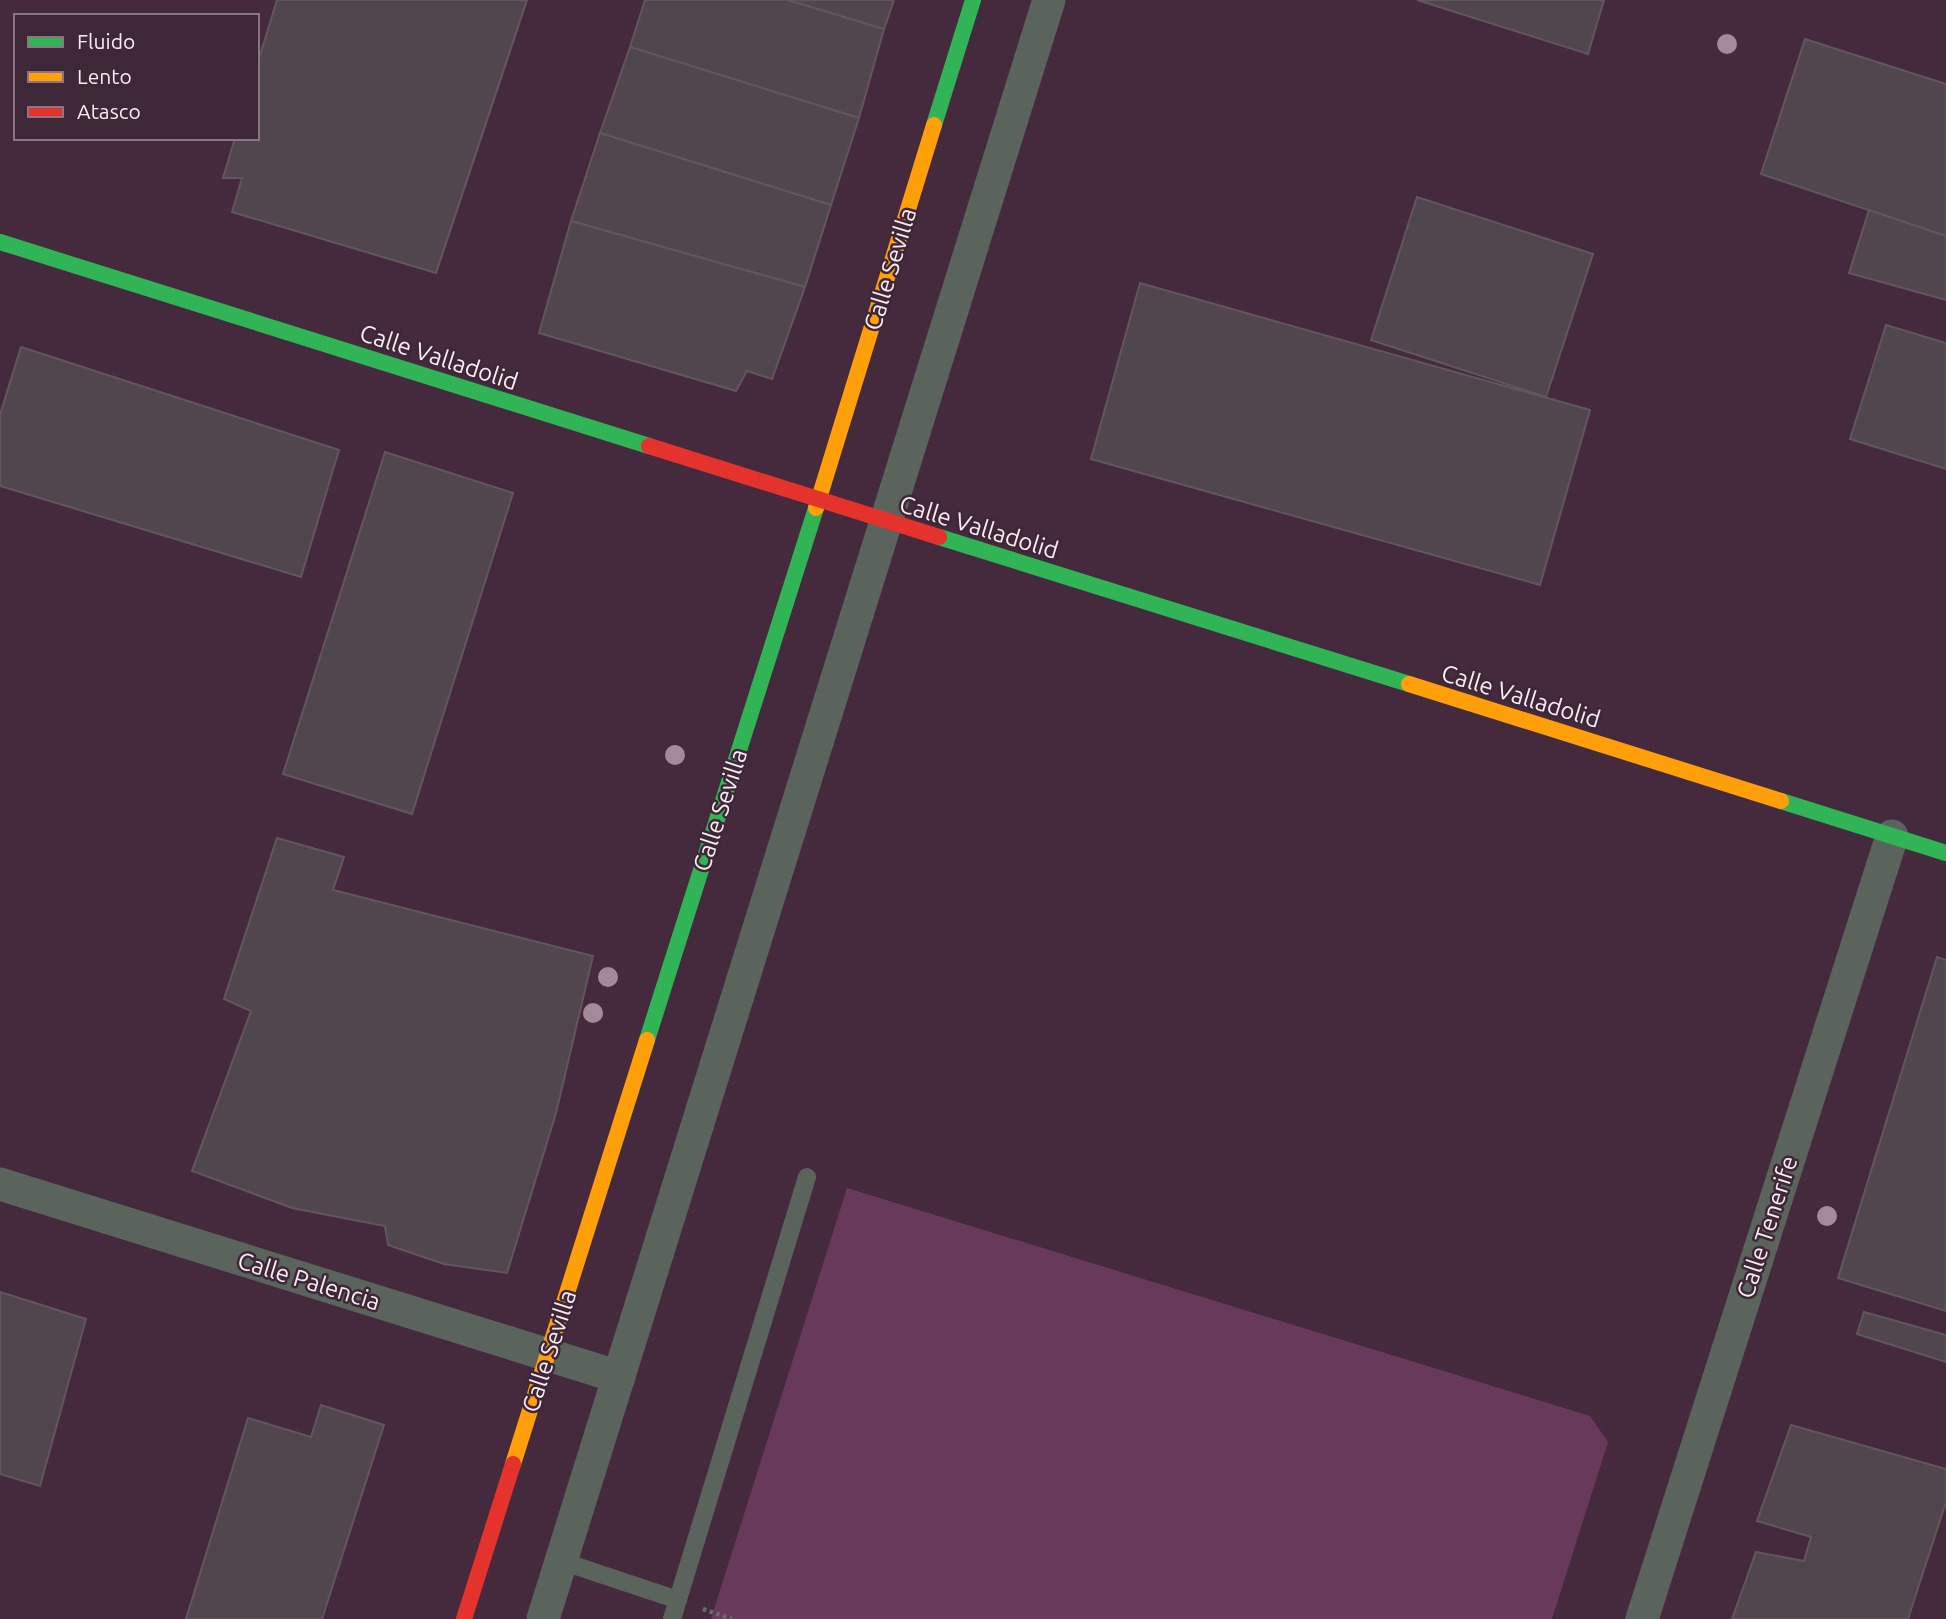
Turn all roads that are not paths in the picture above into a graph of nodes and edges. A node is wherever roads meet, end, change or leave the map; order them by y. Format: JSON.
{"nodes":[{"id":1,"x":973,"y":0,"type":"edge"},
{"id":2,"x":1049,"y":0,"type":"edge"},
{"id":3,"x":0,"y":242,"type":"edge"},
{"id":4,"x":818,"y":501,"type":"junction"},
{"id":5,"x":885,"y":522,"type":"junction"},
{"id":6,"x":1892,"y":836,"type":"junction"},
{"id":7,"x":1946,"y":853,"type":"edge"},
{"id":8,"x":807,"y":1177,"type":"dead end"},
{"id":9,"x":0,"y":1184,"type":"edge"},
{"id":10,"x":547,"y":1355,"type":"junction"},
{"id":11,"x":619,"y":1377,"type":"junction"},
{"id":12,"x":562,"y":1561,"type":"junction"},
{"id":13,"x":678,"y":1600,"type":"junction"},
{"id":14,"x":464,"y":1619,"type":"edge"},
{"id":15,"x":543,"y":1619,"type":"edge"},
{"id":16,"x":672,"y":1619,"type":"edge"},
{"id":17,"x":1642,"y":1619,"type":"edge"}],
"edges":[{"from":1,"to":4,"type":"street","name":"Calle Sevilla"},
{"from":2,"to":5,"type":"street"},
{"from":3,"to":4,"type":"street","name":"Calle Valladolid"},
{"from":4,"to":5,"type":"street","name":"Calle Valladolid"},
{"from":4,"to":10,"type":"street","name":"Calle Sevilla"},
{"from":5,"to":6,"type":"street","name":"Calle Valladolid"},
{"from":5,"to":11,"type":"street"},
{"from":6,"to":7,"type":"street","name":"Calle Valladolid"},
{"from":6,"to":17,"type":"street","name":"Calle Tenerife"},
{"from":8,"to":13,"type":"lane"},
{"from":9,"to":10,"type":"street","name":"Calle Palencia"},
{"from":10,"to":11,"type":"street","name":"Calle Palencia"},
{"from":10,"to":14,"type":"street","name":"Calle Sevilla"},
{"from":11,"to":12,"type":"street"},
{"from":12,"to":13,"type":"lane"},
{"from":12,"to":15,"type":"street"},
{"from":13,"to":16,"type":"lane"}]}
